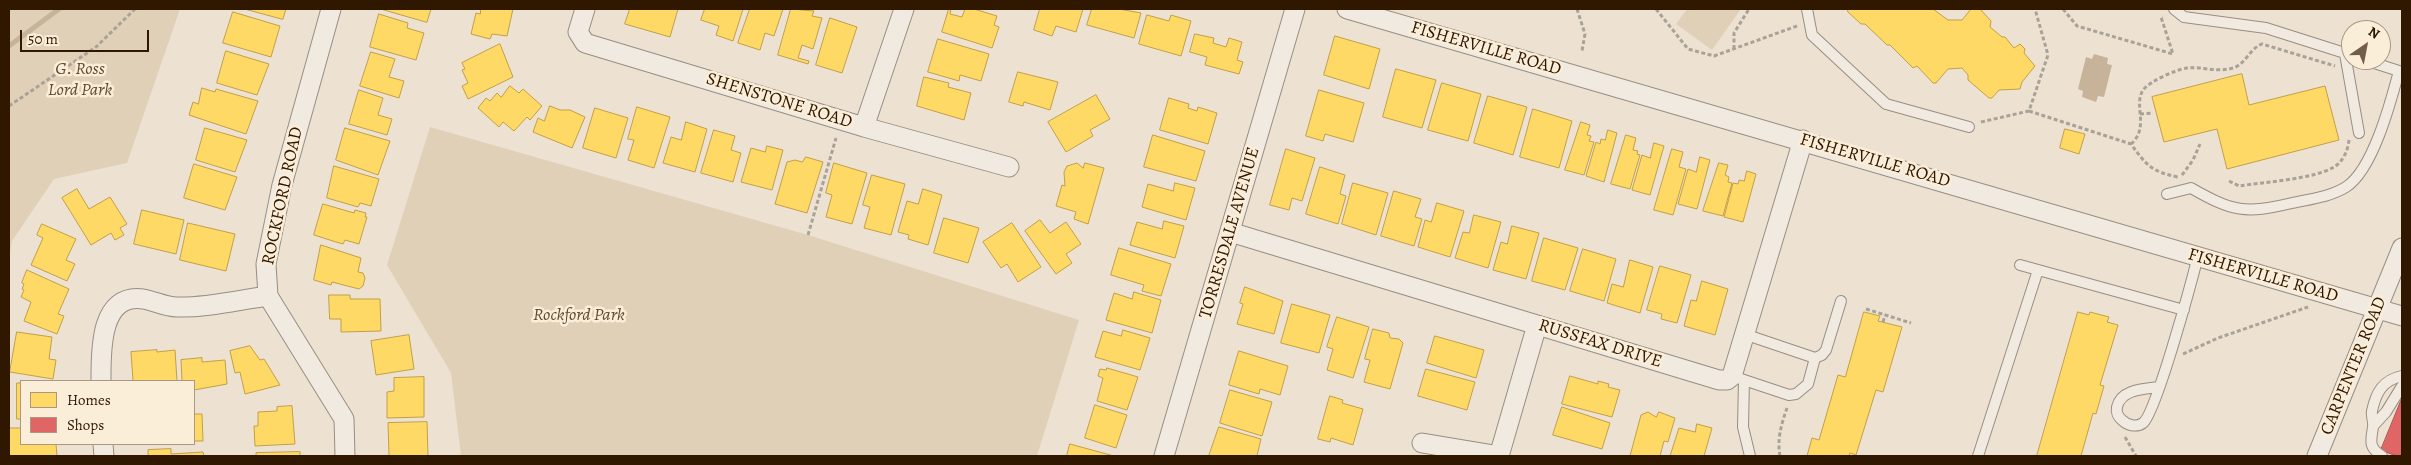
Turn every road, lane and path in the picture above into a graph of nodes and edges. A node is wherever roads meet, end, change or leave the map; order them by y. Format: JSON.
{"nodes":[{"id":1,"x":135,"y":9,"type":"edge"},
{"id":2,"x":331,"y":9,"type":"edge"},
{"id":3,"x":585,"y":9,"type":"edge"},
{"id":4,"x":904,"y":9,"type":"edge"},
{"id":5,"x":1295,"y":9,"type":"edge"},
{"id":6,"x":1347,"y":9,"type":"edge"},
{"id":7,"x":1577,"y":9,"type":"edge"},
{"id":8,"x":1656,"y":9,"type":"edge"},
{"id":9,"x":1749,"y":9,"type":"edge"},
{"id":10,"x":1807,"y":9,"type":"edge"},
{"id":11,"x":2035,"y":9,"type":"edge"},
{"id":12,"x":2063,"y":9,"type":"edge"},
{"id":13,"x":2174,"y":9,"type":"edge"},
{"id":14,"x":2184,"y":17,"type":"junction"},
{"id":15,"x":1809,"y":22,"type":"junction"},
{"id":16,"x":1734,"y":49,"type":"junction"},
{"id":17,"x":1582,"y":51,"type":"dead end"},
{"id":18,"x":2341,"y":52,"type":"edge"},
{"id":19,"x":2349,"y":70,"type":"edge"},
{"id":20,"x":2400,"y":71,"type":"edge"},
{"id":21,"x":2339,"y":73,"type":"dead end"},
{"id":22,"x":9,"y":106,"type":"edge"},
{"id":23,"x":2029,"y":111,"type":"junction"},
{"id":24,"x":2153,"y":113,"type":"dead end"},
{"id":25,"x":2140,"y":114,"type":"junction"},
{"id":26,"x":864,"y":127,"type":"junction"},
{"id":27,"x":1969,"y":127,"type":"joint"},
{"id":28,"x":2354,"y":135,"type":"joint"},
{"id":29,"x":836,"y":138,"type":"dead end"},
{"id":30,"x":1803,"y":140,"type":"junction"},
{"id":31,"x":2131,"y":144,"type":"junction"},
{"id":32,"x":2200,"y":144,"type":"dead end"},
{"id":33,"x":1009,"y":167,"type":"dead end"},
{"id":34,"x":2179,"y":177,"type":"junction"},
{"id":35,"x":2228,"y":181,"type":"dead end"},
{"id":36,"x":2191,"y":188,"type":"junction"},
{"id":37,"x":2167,"y":194,"type":"dead end"},
{"id":38,"x":1230,"y":232,"type":"junction"},
{"id":39,"x":808,"y":236,"type":"dead end"},
{"id":40,"x":2402,"y":248,"type":"edge"},
{"id":41,"x":2198,"y":256,"type":"junction"},
{"id":42,"x":2020,"y":265,"type":"dead end"},
{"id":43,"x":2038,"y":270,"type":"junction"},
{"id":44,"x":268,"y":296,"type":"junction"},
{"id":45,"x":1841,"y":300,"type":"dead end"},
{"id":46,"x":2308,"y":307,"type":"dead end"},
{"id":47,"x":1866,"y":309,"type":"dead end"},
{"id":48,"x":2377,"y":309,"type":"junction"},
{"id":49,"x":2184,"y":310,"type":"junction"},
{"id":50,"x":1885,"y":315,"type":"junction"},
{"id":51,"x":2402,"y":316,"type":"edge"},
{"id":52,"x":1883,"y":322,"type":"dead end"},
{"id":53,"x":1911,"y":323,"type":"dead end"},
{"id":54,"x":1536,"y":325,"type":"junction"},
{"id":55,"x":1744,"y":334,"type":"junction"},
{"id":56,"x":1814,"y":358,"type":"junction"},
{"id":57,"x":2167,"y":362,"type":"junction"},
{"id":58,"x":2402,"y":376,"type":"edge"},
{"id":59,"x":1738,"y":378,"type":"junction"},
{"id":60,"x":101,"y":380,"type":"edge"},
{"id":61,"x":2402,"y":386,"type":"edge"},
{"id":62,"x":2159,"y":387,"type":"junction"},
{"id":63,"x":1787,"y":408,"type":"dead end"},
{"id":64,"x":2374,"y":425,"type":"junction"},
{"id":65,"x":1422,"y":443,"type":"dead end"},
{"id":66,"x":346,"y":456,"type":"edge"},
{"id":67,"x":1164,"y":456,"type":"edge"},
{"id":68,"x":1500,"y":456,"type":"edge"},
{"id":69,"x":1750,"y":456,"type":"edge"},
{"id":70,"x":1780,"y":456,"type":"edge"},
{"id":71,"x":1978,"y":456,"type":"edge"},
{"id":72,"x":2316,"y":456,"type":"edge"},
{"id":73,"x":2382,"y":456,"type":"edge"}],
"edges":[{"from":1,"to":22,"type":"path"},
{"from":2,"to":44,"type":"street","name":"ROCKFORD ROAD"},
{"from":3,"to":26,"type":"street","name":"SHENSTONE ROAD"},
{"from":4,"to":26,"type":"street"},
{"from":5,"to":38,"type":"street","name":"TORRESDALE AVENUE"},
{"from":6,"to":30,"type":"street","name":"FISHERVILLE ROAD"},
{"from":7,"to":17,"type":"path"},
{"from":8,"to":16,"type":"path"},
{"from":9,"to":16,"type":"path"},
{"from":10,"to":15,"type":"lane"},
{"from":11,"to":23,"type":"path"},
{"from":12,"to":14,"type":"path"},
{"from":13,"to":14,"type":"lane"},
{"from":14,"to":18,"type":"lane"},
{"from":15,"to":16,"type":"path"},
{"from":15,"to":27,"type":"lane"},
{"from":19,"to":28,"type":"lane"},
{"from":20,"to":36,"type":"lane"},
{"from":21,"to":25,"type":"path"},
{"from":23,"to":27,"type":"path"},
{"from":23,"to":31,"type":"path"},
{"from":24,"to":25,"type":"path"},
{"from":25,"to":31,"type":"path"},
{"from":26,"to":33,"type":"street","name":"SHENSTONE ROAD"},
{"from":28,"to":35,"type":"path"},
{"from":29,"to":39,"type":"path"},
{"from":30,"to":41,"type":"street","name":"FISHERVILLE ROAD"},
{"from":30,"to":55,"type":"street"},
{"from":31,"to":34,"type":"path"},
{"from":32,"to":34,"type":"path"},
{"from":34,"to":36,"type":"path"},
{"from":36,"to":37,"type":"lane"},
{"from":38,"to":54,"type":"street","name":"RUSSFAX DRIVE"},
{"from":38,"to":67,"type":"street","name":"TORRESDALE AVENUE"},
{"from":40,"to":48,"type":"street","name":"CARPENTER ROAD"},
{"from":41,"to":48,"type":"street","name":"FISHERVILLE ROAD"},
{"from":41,"to":49,"type":"lane"},
{"from":42,"to":43,"type":"lane"},
{"from":43,"to":49,"type":"lane"},
{"from":43,"to":71,"type":"lane"},
{"from":44,"to":60,"type":"street"},
{"from":44,"to":66,"type":"street","name":"ROCKFORD ROAD"},
{"from":45,"to":56,"type":"lane"},
{"from":46,"to":57,"type":"path"},
{"from":47,"to":50,"type":"path"},
{"from":48,"to":51,"type":"street","name":"FISHERVILLE ROAD"},
{"from":48,"to":72,"type":"street","name":"CARPENTER ROAD"},
{"from":49,"to":57,"type":"lane"},
{"from":50,"to":52,"type":"path"},
{"from":50,"to":53,"type":"path"},
{"from":54,"to":59,"type":"street","name":"RUSSFAX DRIVE"},
{"from":54,"to":68,"type":"street"},
{"from":55,"to":56,"type":"lane"},
{"from":55,"to":59,"type":"street"},
{"from":56,"to":59,"type":"lane"},
{"from":57,"to":62,"type":"lane"},
{"from":58,"to":64,"type":"lane"},
{"from":59,"to":69,"type":"lane"},
{"from":61,"to":64,"type":"lane"},
{"from":62,"to":62,"type":"lane"},
{"from":63,"to":70,"type":"path"},
{"from":64,"to":73,"type":"lane"},
{"from":65,"to":68,"type":"street"}]}
